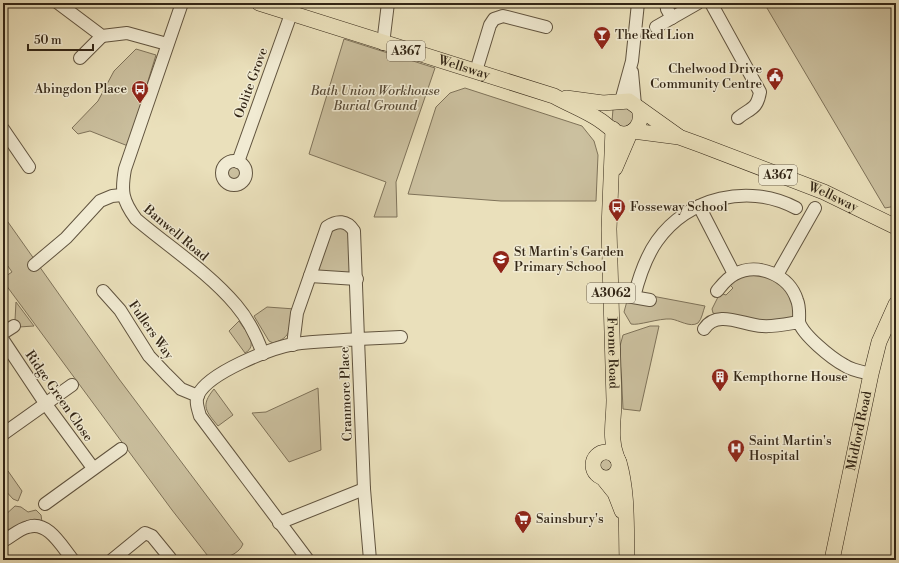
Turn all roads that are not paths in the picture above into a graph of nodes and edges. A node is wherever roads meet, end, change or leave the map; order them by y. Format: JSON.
{"nodes":[{"id":1,"x":58,"y":3,"type":"edge"},
{"id":2,"x":182,"y":3,"type":"edge"},
{"id":3,"x":259,"y":3,"type":"edge"},
{"id":4,"x":388,"y":3,"type":"edge"},
{"id":5,"x":638,"y":3,"type":"edge"},
{"id":6,"x":666,"y":3,"type":"edge"},
{"id":7,"x":698,"y":3,"type":"edge"},
{"id":8,"x":711,"y":3,"type":"edge"},
{"id":9,"x":291,"y":14,"type":"junction"},
{"id":10,"x":672,"y":18,"type":"junction"},
{"id":11,"x":546,"y":27,"type":"dead end"},
{"id":12,"x":656,"y":27,"type":"dead end"},
{"id":13,"x":102,"y":36,"type":"junction"},
{"id":14,"x":167,"y":44,"type":"junction"},
{"id":15,"x":383,"y":44,"type":"junction"},
{"id":16,"x":80,"y":58,"type":"dead end"},
{"id":17,"x":476,"y":71,"type":"junction"},
{"id":18,"x":554,"y":96,"type":"junction"},
{"id":19,"x":628,"y":104,"type":"junction"},
{"id":20,"x":738,"y":118,"type":"dead end"},
{"id":21,"x":611,"y":128,"type":"junction"},
{"id":22,"x":3,"y":129,"type":"edge"},
{"id":23,"x":632,"y":132,"type":"junction"},
{"id":24,"x":679,"y":138,"type":"junction"},
{"id":25,"x":238,"y":162,"type":"dead end"},
{"id":26,"x":29,"y":167,"type":"dead end"},
{"id":27,"x":611,"y":179,"type":"junction"},
{"id":28,"x":122,"y":195,"type":"junction"},
{"id":29,"x":699,"y":206,"type":"junction"},
{"id":30,"x":796,"y":208,"type":"dead end"},
{"id":31,"x":815,"y":208,"type":"dead end"},
{"id":32,"x":875,"y":215,"type":"junction"},
{"id":33,"x":896,"y":220,"type":"edge"},
{"id":34,"x":896,"y":226,"type":"edge"},
{"id":35,"x":34,"y":265,"type":"dead end"},
{"id":36,"x":734,"y":274,"type":"junction"},
{"id":37,"x":777,"y":275,"type":"junction"},
{"id":38,"x":310,"y":276,"type":"junction"},
{"id":39,"x":357,"y":279,"type":"junction"},
{"id":40,"x":103,"y":290,"type":"dead end"},
{"id":41,"x":717,"y":291,"type":"dead end"},
{"id":42,"x":621,"y":295,"type":"dead end"},
{"id":43,"x":634,"y":297,"type":"junction"},
{"id":44,"x":650,"y":300,"type":"dead end"},
{"id":45,"x":896,"y":304,"type":"edge"},
{"id":46,"x":799,"y":322,"type":"junction"},
{"id":47,"x":14,"y":326,"type":"dead end"},
{"id":48,"x":704,"y":328,"type":"dead end"},
{"id":49,"x":3,"y":333,"type":"edge"},
{"id":50,"x":402,"y":337,"type":"dead end"},
{"id":51,"x":358,"y":339,"type":"junction"},
{"id":52,"x":3,"y":340,"type":"edge"},
{"id":53,"x":293,"y":344,"type":"junction"},
{"id":54,"x":264,"y":354,"type":"junction"},
{"id":55,"x":871,"y":374,"type":"junction"},
{"id":56,"x":72,"y":385,"type":"dead end"},
{"id":57,"x":198,"y":396,"type":"junction"},
{"id":58,"x":45,"y":403,"type":"junction"},
{"id":59,"x":614,"y":407,"type":"junction"},
{"id":60,"x":3,"y":434,"type":"edge"},
{"id":61,"x":121,"y":449,"type":"dead end"},
{"id":62,"x":599,"y":455,"type":"junction"},
{"id":63,"x":618,"y":460,"type":"junction"},
{"id":64,"x":93,"y":468,"type":"junction"},
{"id":65,"x":603,"y":478,"type":"junction"},
{"id":66,"x":364,"y":489,"type":"junction"},
{"id":67,"x":45,"y":504,"type":"dead end"},
{"id":68,"x":279,"y":523,"type":"junction"},
{"id":69,"x":625,"y":525,"type":"junction"},
{"id":70,"x":3,"y":541,"type":"edge"},
{"id":71,"x":172,"y":556,"type":"edge"},
{"id":72,"x":73,"y":560,"type":"edge"},
{"id":73,"x":112,"y":560,"type":"edge"},
{"id":74,"x":308,"y":560,"type":"edge"},
{"id":75,"x":370,"y":560,"type":"edge"},
{"id":76,"x":627,"y":560,"type":"edge"},
{"id":77,"x":832,"y":560,"type":"edge"}],
"edges":[{"from":1,"to":13,"type":"street"},
{"from":2,"to":14,"type":"street"},
{"from":3,"to":9,"type":"main road","name":"Wellsway","number":"A367"},
{"from":4,"to":15,"type":"street"},
{"from":5,"to":19,"type":"street"},
{"from":6,"to":10,"type":"street"},
{"from":7,"to":10,"type":"street"},
{"from":8,"to":20,"type":"street"},
{"from":9,"to":15,"type":"main road","name":"Wellsway","number":"A367"},
{"from":9,"to":25,"type":"street","name":"Oolite Grove"},
{"from":10,"to":12,"type":"street"},
{"from":11,"to":17,"type":"street"},
{"from":13,"to":14,"type":"street"},
{"from":13,"to":16,"type":"street"},
{"from":14,"to":28,"type":"street"},
{"from":15,"to":17,"type":"main road","name":"Wellsway","number":"A367"},
{"from":17,"to":18,"type":"main road","name":"Wellsway","number":"A367"},
{"from":18,"to":19,"type":"main road","name":"Wellsway","number":"A367"},
{"from":18,"to":21,"type":"main road","name":"Wellsway","number":"A367"},
{"from":19,"to":21,"type":"main road"},
{"from":19,"to":23,"type":"main road"},
{"from":19,"to":24,"type":"main road","name":"Wellsway","number":"A367"},
{"from":21,"to":23,"type":"main road","name":"Wellsway"},
{"from":21,"to":27,"type":"main road","name":"Frome Road","number":"A3062"},
{"from":22,"to":26,"type":"street"},
{"from":23,"to":24,"type":"main road","name":"Wellsway","number":"A367"},
{"from":23,"to":27,"type":"main road","name":"Frome Road","number":"A3062"},
{"from":24,"to":32,"type":"main road","name":"Wellsway","number":"A367"},
{"from":27,"to":59,"type":"main road","name":"Frome Road","number":"A3062"},
{"from":28,"to":35,"type":"street"},
{"from":28,"to":54,"type":"street","name":"Banwell Road"},
{"from":29,"to":30,"type":"street"},
{"from":29,"to":36,"type":"street"},
{"from":29,"to":43,"type":"street"},
{"from":31,"to":37,"type":"street"},
{"from":32,"to":33,"type":"main road","name":"Wellsway","number":"A367"},
{"from":32,"to":34,"type":"main road","name":"Wellsway","number":"A367"},
{"from":36,"to":37,"type":"street"},
{"from":36,"to":41,"type":"street"},
{"from":37,"to":46,"type":"street"},
{"from":38,"to":39,"type":"street"},
{"from":38,"to":39,"type":"street"},
{"from":38,"to":53,"type":"street"},
{"from":39,"to":51,"type":"street"},
{"from":40,"to":57,"type":"street","name":"Fullers Way"},
{"from":42,"to":43,"type":"street"},
{"from":43,"to":44,"type":"street"},
{"from":45,"to":55,"type":"main road","name":"Midford Road"},
{"from":46,"to":48,"type":"street"},
{"from":46,"to":55,"type":"street"},
{"from":47,"to":49,"type":"street"},
{"from":50,"to":51,"type":"street"},
{"from":51,"to":53,"type":"street","name":"Cranmore Place"},
{"from":51,"to":66,"type":"street","name":"Cranmore Place"},
{"from":52,"to":58,"type":"street","name":"Ridge Green Close"},
{"from":53,"to":54,"type":"street","name":"Cranmore Place"},
{"from":54,"to":57,"type":"street","name":"Cranmore Place"},
{"from":55,"to":77,"type":"main road","name":"Midford Road"},
{"from":56,"to":58,"type":"street"},
{"from":57,"to":68,"type":"street"},
{"from":58,"to":60,"type":"street"},
{"from":58,"to":64,"type":"street","name":"Ridge Green Close"},
{"from":59,"to":62,"type":"main road","name":"Frome Road","number":"A3062"},
{"from":59,"to":63,"type":"main road","name":"Frome Road","number":"A3062"},
{"from":61,"to":64,"type":"street"},
{"from":62,"to":63,"type":"main road"},
{"from":62,"to":65,"type":"main road","name":"Frome Road"},
{"from":63,"to":65,"type":"main road"},
{"from":63,"to":69,"type":"main road","name":"Frome Road","number":"A3062"},
{"from":64,"to":67,"type":"street"},
{"from":65,"to":69,"type":"main road","name":"Frome Road","number":"A3062"},
{"from":66,"to":68,"type":"street"},
{"from":66,"to":75,"type":"street","name":"Cranmore Place"},
{"from":68,"to":74,"type":"street"},
{"from":69,"to":76,"type":"main road","name":"Frome Road","number":"A3062"},
{"from":70,"to":72,"type":"street"},
{"from":71,"to":73,"type":"street"}]}
